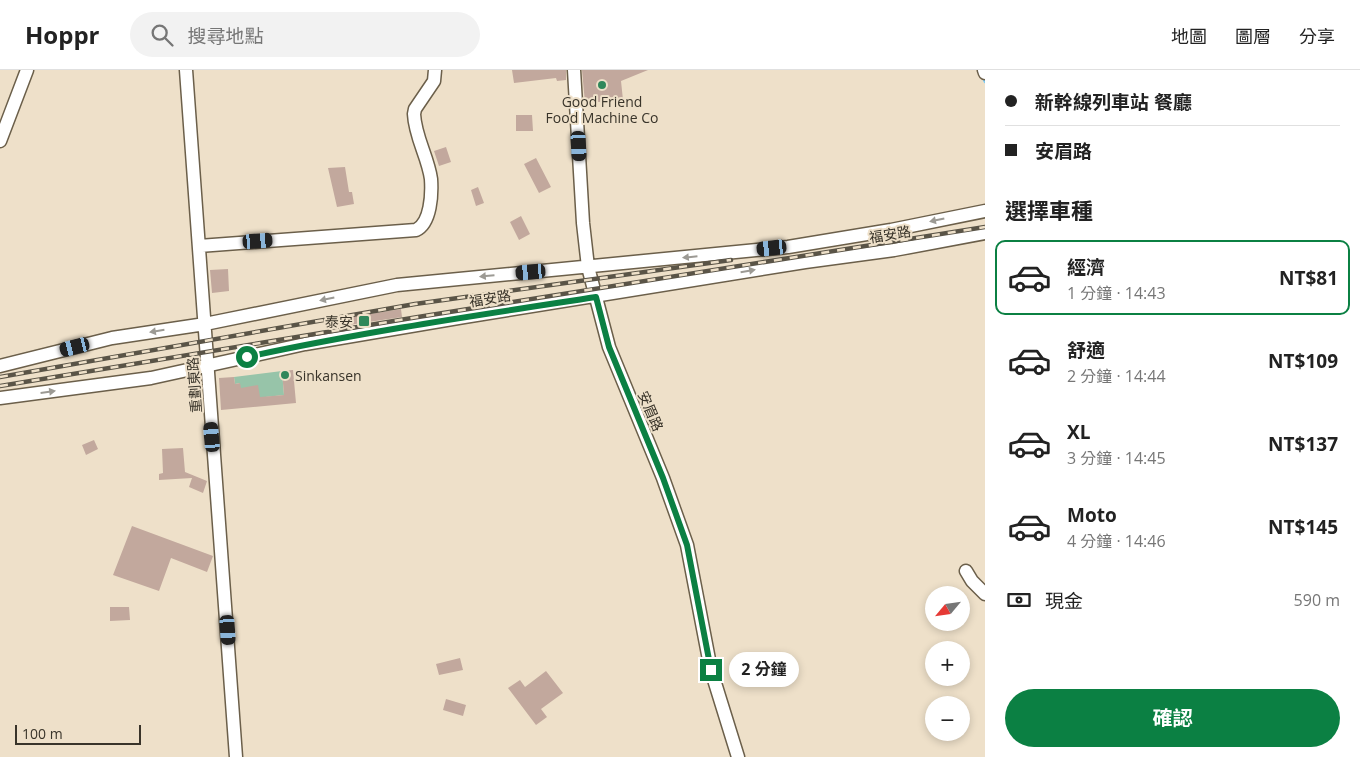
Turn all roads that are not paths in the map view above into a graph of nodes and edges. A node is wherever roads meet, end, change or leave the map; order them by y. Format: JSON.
{"nodes":[{"id":1,"x":28,"y":70,"type":"edge"},
{"id":2,"x":186,"y":70,"type":"edge"},
{"id":3,"x":436,"y":70,"type":"edge"},
{"id":4,"x":574,"y":70,"type":"edge"},
{"id":5,"x":0,"y":140,"type":"edge"},
{"id":6,"x":985,"y":211,"type":"edge"},
{"id":7,"x":985,"y":233,"type":"edge"},
{"id":8,"x":199,"y":246,"type":"junction"},
{"id":9,"x":725,"y":253,"type":"junction"},
{"id":10,"x":588,"y":267,"type":"junction"},
{"id":11,"x":729,"y":274,"type":"junction"},
{"id":12,"x":596,"y":297,"type":"junction"},
{"id":13,"x":205,"y":324,"type":"junction"},
{"id":14,"x":0,"y":366,"type":"edge"},
{"id":15,"x":208,"y":366,"type":"junction"},
{"id":16,"x":0,"y":398,"type":"edge"},
{"id":17,"x":966,"y":570,"type":"dead end"},
{"id":18,"x":985,"y":594,"type":"edge"},
{"id":19,"x":236,"y":757,"type":"edge"},
{"id":20,"x":738,"y":757,"type":"edge"}],
"edges":[{"from":1,"to":5,"type":"street"},
{"from":2,"to":8,"type":"street","name":"重劃東路"},
{"from":3,"to":8,"type":"street"},
{"from":4,"to":10,"type":"street","name":"安眉路"},
{"from":6,"to":9,"type":"street","name":"福安路","one_way":true},
{"from":11,"to":7,"type":"street","name":"福安路","one_way":true},
{"from":8,"to":13,"type":"street","name":"重劃東路"},
{"from":9,"to":10,"type":"street","name":"福安路","one_way":true},
{"from":9,"to":11,"type":"street"},
{"from":10,"to":12,"type":"street","name":"安眉路"},
{"from":10,"to":13,"type":"street","name":"福安路","one_way":true},
{"from":11,"to":12,"type":"street","name":"福安路"},
{"from":12,"to":15,"type":"street","name":"福安路"},
{"from":12,"to":20,"type":"street","name":"安眉路"},
{"from":13,"to":14,"type":"street","name":"福安路","one_way":true},
{"from":13,"to":15,"type":"street","name":"重劃東路"},
{"from":16,"to":15,"type":"street","name":"福安路","one_way":true},
{"from":15,"to":19,"type":"street","name":"重劃東路"},
{"from":17,"to":18,"type":"street"}]}
